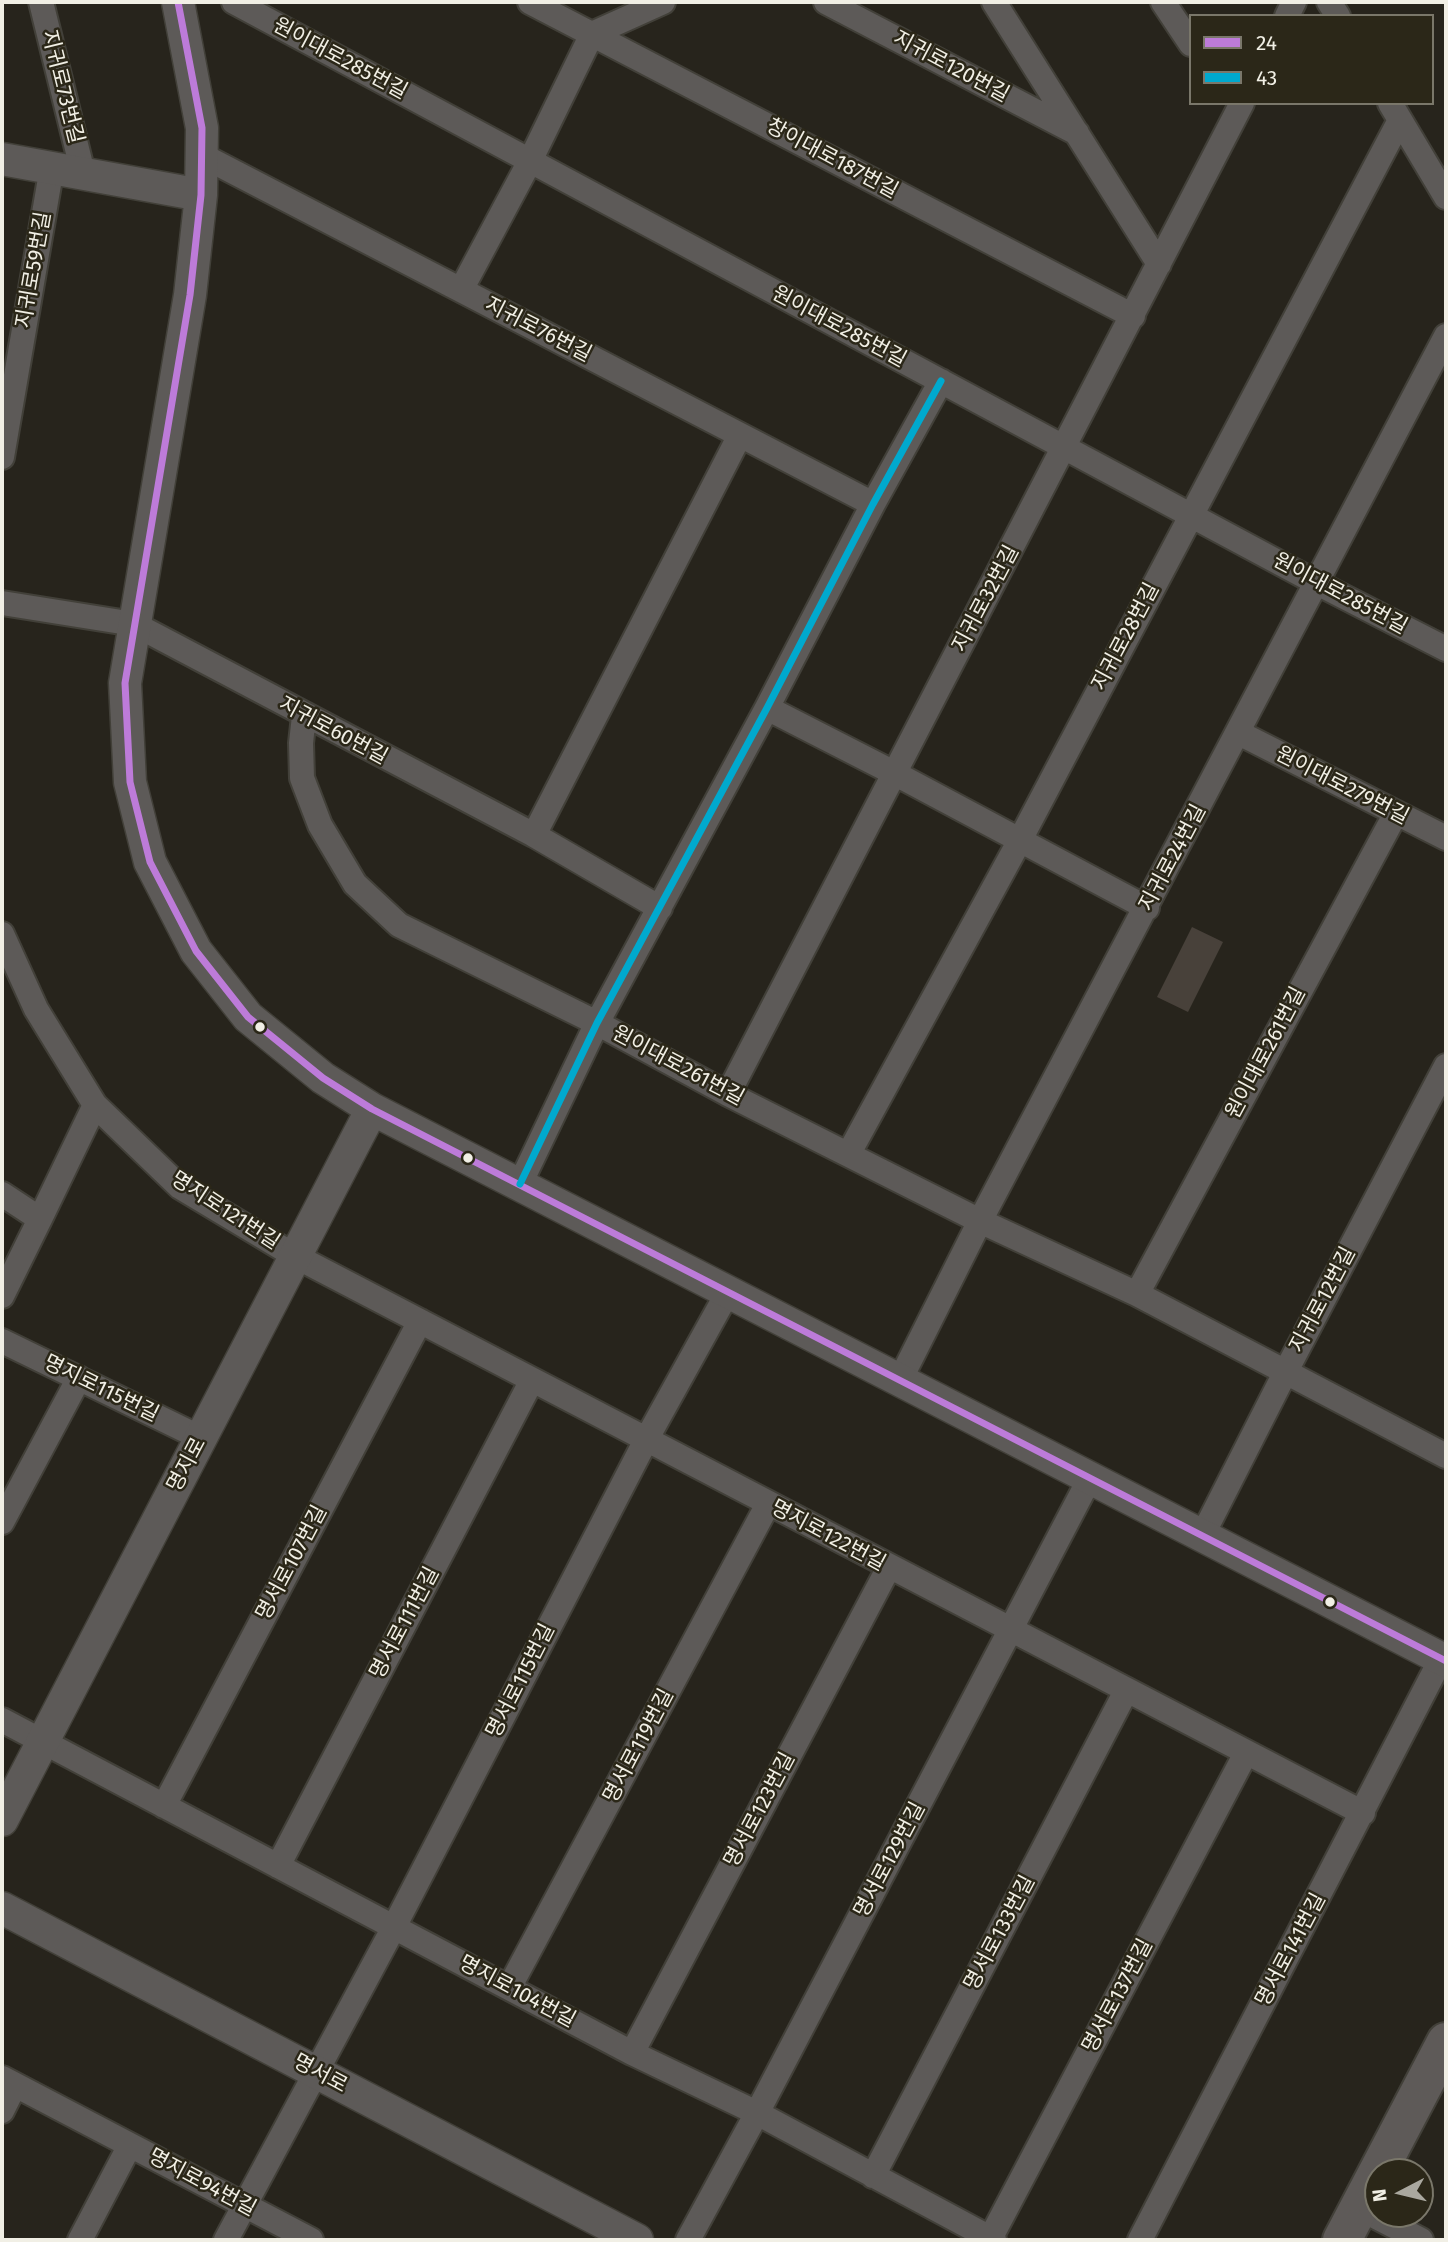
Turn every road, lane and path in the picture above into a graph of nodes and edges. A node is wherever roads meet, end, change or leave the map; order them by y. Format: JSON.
{"nodes":[{"id":1,"x":41,"y":2,"type":"edge"},
{"id":2,"x":178,"y":2,"type":"edge"},
{"id":3,"x":234,"y":2,"type":"edge"},
{"id":4,"x":530,"y":2,"type":"edge"},
{"id":5,"x":663,"y":2,"type":"edge"},
{"id":6,"x":826,"y":2,"type":"edge"},
{"id":7,"x":994,"y":2,"type":"edge"},
{"id":8,"x":1163,"y":2,"type":"edge"},
{"id":9,"x":592,"y":34,"type":"junction"},
{"id":10,"x":1189,"y":41,"type":"edge"},
{"id":11,"x":1236,"y":107,"type":"edge"},
{"id":12,"x":1395,"y":112,"type":"edge"},
{"id":13,"x":1077,"y":133,"type":"junction"},
{"id":14,"x":203,"y":156,"type":"junction"},
{"id":15,"x":2,"y":159,"type":"edge"},
{"id":16,"x":530,"y":161,"type":"junction"},
{"id":17,"x":52,"y":167,"type":"junction"},
{"id":18,"x":83,"y":173,"type":"junction"},
{"id":19,"x":201,"y":195,"type":"junction"},
{"id":20,"x":1446,"y":197,"type":"edge"},
{"id":21,"x":1159,"y":264,"type":"junction"},
{"id":22,"x":461,"y":290,"type":"junction"},
{"id":23,"x":1133,"y":316,"type":"junction"},
{"id":24,"x":1446,"y":336,"type":"edge"},
{"id":25,"x":941,"y":381,"type":"junction"},
{"id":26,"x":740,"y":435,"type":"junction"},
{"id":27,"x":1065,"y":448,"type":"junction"},
{"id":28,"x":2,"y":457,"type":"edge"},
{"id":29,"x":873,"y":504,"type":"junction"},
{"id":30,"x":1191,"y":515,"type":"junction"},
{"id":31,"x":1317,"y":583,"type":"junction"},
{"id":32,"x":2,"y":603,"type":"edge"},
{"id":33,"x":134,"y":624,"type":"junction"},
{"id":34,"x":1446,"y":649,"type":"edge"},
{"id":35,"x":766,"y":708,"type":"junction"},
{"id":36,"x":304,"y":716,"type":"junction"},
{"id":37,"x":1239,"y":733,"type":"junction"},
{"id":38,"x":894,"y":773,"type":"junction"},
{"id":39,"x":1395,"y":813,"type":"junction"},
{"id":40,"x":534,"y":835,"type":"junction"},
{"id":41,"x":1446,"y":838,"type":"edge"},
{"id":42,"x":1020,"y":841,"type":"junction"},
{"id":43,"x":660,"y":908,"type":"junction"},
{"id":44,"x":1147,"y":908,"type":"junction"},
{"id":45,"x":2,"y":934,"type":"edge"},
{"id":46,"x":597,"y":1023,"type":"junction"},
{"id":47,"x":1446,"y":1066,"type":"edge"},
{"id":48,"x":728,"y":1094,"type":"junction"},
{"id":49,"x":95,"y":1105,"type":"junction"},
{"id":50,"x":372,"y":1110,"type":"junction"},
{"id":51,"x":849,"y":1153,"type":"junction"},
{"id":52,"x":520,"y":1184,"type":"junction"},
{"id":53,"x":2,"y":1194,"type":"edge"},
{"id":54,"x":40,"y":1219,"type":"junction"},
{"id":55,"x":980,"y":1221,"type":"junction"},
{"id":56,"x":295,"y":1256,"type":"junction"},
{"id":57,"x":728,"y":1292,"type":"junction"},
{"id":58,"x":1137,"y":1294,"type":"junction"},
{"id":59,"x":2,"y":1296,"type":"edge"},
{"id":60,"x":420,"y":1321,"type":"junction"},
{"id":61,"x":2,"y":1340,"type":"edge"},
{"id":62,"x":1286,"y":1371,"type":"junction"},
{"id":63,"x":79,"y":1378,"type":"junction"},
{"id":64,"x":532,"y":1380,"type":"junction"},
{"id":65,"x":900,"y":1380,"type":"junction"},
{"id":66,"x":201,"y":1438,"type":"junction"},
{"id":67,"x":646,"y":1440,"type":"junction"},
{"id":68,"x":1444,"y":1449,"type":"edge"},
{"id":69,"x":1090,"y":1478,"type":"junction"},
{"id":70,"x":768,"y":1504,"type":"junction"},
{"id":71,"x":2,"y":1522,"type":"edge"},
{"id":72,"x":1202,"y":1536,"type":"junction"},
{"id":73,"x":888,"y":1567,"type":"junction"},
{"id":74,"x":1011,"y":1628,"type":"junction"},
{"id":75,"x":1444,"y":1660,"type":"edge"},
{"id":76,"x":1126,"y":1691,"type":"junction"},
{"id":77,"x":2,"y":1720,"type":"edge"},
{"id":78,"x":43,"y":1742,"type":"junction"},
{"id":79,"x":1246,"y":1753,"type":"junction"},
{"id":80,"x":164,"y":1806,"type":"junction"},
{"id":81,"x":1363,"y":1813,"type":"junction"},
{"id":82,"x":2,"y":1820,"type":"edge"},
{"id":83,"x":278,"y":1866,"type":"junction"},
{"id":84,"x":2,"y":1908,"type":"edge"},
{"id":85,"x":394,"y":1927,"type":"junction"},
{"id":86,"x":509,"y":1988,"type":"junction"},
{"id":87,"x":1446,"y":2042,"type":"edge"},
{"id":88,"x":632,"y":2053,"type":"junction"},
{"id":89,"x":316,"y":2072,"type":"junction"},
{"id":90,"x":9,"y":2081,"type":"edge"},
{"id":91,"x":2,"y":2112,"type":"edge"},
{"id":92,"x":757,"y":2113,"type":"junction"},
{"id":93,"x":130,"y":2145,"type":"junction"},
{"id":94,"x":873,"y":2176,"type":"junction"},
{"id":95,"x":245,"y":2205,"type":"junction"},
{"id":96,"x":1350,"y":2224,"type":"edge"},
{"id":97,"x":992,"y":2239,"type":"edge"},
{"id":98,"x":80,"y":2240,"type":"edge"},
{"id":99,"x":226,"y":2240,"type":"edge"},
{"id":100,"x":311,"y":2240,"type":"edge"},
{"id":101,"x":637,"y":2240,"type":"edge"},
{"id":102,"x":688,"y":2240,"type":"edge"},
{"id":103,"x":1140,"y":2240,"type":"edge"},
{"id":104,"x":1421,"y":2240,"type":"edge"}],
"edges":[{"from":1,"to":18,"type":"street","name":"지귀로73번길"},
{"from":2,"to":14,"type":"street"},
{"from":3,"to":16,"type":"street","name":"원이대로285번길"},
{"from":4,"to":9,"type":"street","name":"창이대로187번길"},
{"from":5,"to":9,"type":"street"},
{"from":6,"to":13,"type":"street","name":"지귀로120번길"},
{"from":7,"to":13,"type":"street","name":"지귀로120번길"},
{"from":8,"to":10,"type":"street"},
{"from":9,"to":16,"type":"street"},
{"from":9,"to":23,"type":"street","name":"창이대로187번길"},
{"from":11,"to":21,"type":"street","name":"지귀로32번길"},
{"from":12,"to":20,"type":"street"},
{"from":12,"to":30,"type":"street","name":"지귀로28번길"},
{"from":13,"to":21,"type":"street","name":"지귀로120번길"},
{"from":14,"to":19,"type":"street"},
{"from":14,"to":22,"type":"street","name":"지귀로76번길"},
{"from":15,"to":17,"type":"street","name":"지귀로73번길"},
{"from":16,"to":22,"type":"street"},
{"from":16,"to":25,"type":"street","name":"원이대로285번길"},
{"from":17,"to":18,"type":"street","name":"지귀로73번길"},
{"from":17,"to":28,"type":"street","name":"지귀로59번길"},
{"from":18,"to":19,"type":"street","name":"지귀로73번길"},
{"from":19,"to":33,"type":"street"},
{"from":21,"to":23,"type":"street","name":"지귀로32번길"},
{"from":22,"to":26,"type":"street","name":"지귀로76번길"},
{"from":23,"to":27,"type":"street","name":"지귀로32번길"},
{"from":24,"to":31,"type":"street","name":"지귀로24번길"},
{"from":25,"to":27,"type":"street","name":"원이대로285번길"},
{"from":25,"to":29,"type":"street"},
{"from":26,"to":29,"type":"street","name":"지귀로76번길"},
{"from":26,"to":40,"type":"street"},
{"from":27,"to":30,"type":"street","name":"원이대로285번길"},
{"from":27,"to":38,"type":"street","name":"지귀로32번길"},
{"from":29,"to":35,"type":"street"},
{"from":30,"to":31,"type":"street","name":"원이대로285번길"},
{"from":30,"to":42,"type":"street","name":"지귀로28번길"},
{"from":31,"to":34,"type":"street","name":"원이대로285번길"},
{"from":31,"to":37,"type":"street","name":"지귀로24번길"},
{"from":32,"to":33,"type":"street"},
{"from":33,"to":36,"type":"street","name":"지귀로60번길"},
{"from":33,"to":50,"type":"street"},
{"from":35,"to":38,"type":"street"},
{"from":35,"to":43,"type":"street"},
{"from":36,"to":40,"type":"street","name":"지귀로60번길"},
{"from":36,"to":46,"type":"street","name":"원이대로261번길"},
{"from":37,"to":39,"type":"street","name":"원이대로279번길"},
{"from":37,"to":44,"type":"street","name":"지귀로24번길"},
{"from":38,"to":42,"type":"street"},
{"from":38,"to":48,"type":"street","name":"지귀로32번길"},
{"from":39,"to":41,"type":"street","name":"원이대로279번길"},
{"from":39,"to":58,"type":"street","name":"원이대로261번길"},
{"from":40,"to":43,"type":"street","name":"지귀로60번길"},
{"from":42,"to":44,"type":"street"},
{"from":42,"to":51,"type":"street","name":"지귀로28번길"},
{"from":43,"to":46,"type":"street"},
{"from":44,"to":55,"type":"street","name":"지귀로24번길"},
{"from":45,"to":49,"type":"street","name":"명지로121번길"},
{"from":46,"to":48,"type":"street","name":"원이대로261번길"},
{"from":46,"to":52,"type":"street"},
{"from":47,"to":62,"type":"street","name":"지귀로12번길"},
{"from":48,"to":51,"type":"street","name":"원이대로261번길"},
{"from":49,"to":54,"type":"street"},
{"from":49,"to":56,"type":"street","name":"명지로121번길"},
{"from":50,"to":52,"type":"street"},
{"from":50,"to":56,"type":"street","name":"명지로"},
{"from":51,"to":55,"type":"street","name":"원이대로261번길"},
{"from":52,"to":57,"type":"street"},
{"from":53,"to":54,"type":"street"},
{"from":54,"to":59,"type":"street"},
{"from":55,"to":58,"type":"street","name":"원이대로261번길"},
{"from":55,"to":65,"type":"street","name":"지귀로24번길"},
{"from":56,"to":60,"type":"street","name":"명지로122번길"},
{"from":56,"to":66,"type":"street","name":"명지로"},
{"from":57,"to":65,"type":"street"},
{"from":57,"to":67,"type":"street","name":"명서로115번길"},
{"from":58,"to":62,"type":"street","name":"원이대로261번길"},
{"from":60,"to":64,"type":"street","name":"명지로122번길"},
{"from":60,"to":80,"type":"street","name":"명서로107번길"},
{"from":61,"to":63,"type":"street","name":"명지로115번길"},
{"from":62,"to":68,"type":"street","name":"원이대로261번길"},
{"from":62,"to":72,"type":"street","name":"지귀로12번길"},
{"from":63,"to":66,"type":"street","name":"명지로115번길"},
{"from":63,"to":71,"type":"street"},
{"from":64,"to":67,"type":"street","name":"명지로122번길"},
{"from":64,"to":83,"type":"street","name":"명서로111번길"},
{"from":65,"to":69,"type":"street"},
{"from":66,"to":78,"type":"street","name":"명지로"},
{"from":67,"to":70,"type":"street","name":"명지로122번길"},
{"from":67,"to":85,"type":"street","name":"명서로115번길"},
{"from":69,"to":72,"type":"street"},
{"from":69,"to":74,"type":"street","name":"명서로129번길"},
{"from":70,"to":73,"type":"street","name":"명지로122번길"},
{"from":70,"to":86,"type":"street","name":"명서로119번길"},
{"from":72,"to":75,"type":"street"},
{"from":73,"to":74,"type":"street","name":"명지로122번길"},
{"from":73,"to":88,"type":"street","name":"명서로123번길"},
{"from":74,"to":76,"type":"street","name":"명지로122번길"},
{"from":74,"to":92,"type":"street","name":"명서로129번길"},
{"from":75,"to":81,"type":"street","name":"명서로141번길"},
{"from":76,"to":79,"type":"street","name":"명지로122번길"},
{"from":76,"to":94,"type":"street","name":"명서로133번길"},
{"from":77,"to":78,"type":"street","name":"명지로104번길"},
{"from":78,"to":80,"type":"street","name":"명지로104번길"},
{"from":78,"to":82,"type":"street","name":"명지로"},
{"from":79,"to":81,"type":"street","name":"명지로122번길"},
{"from":79,"to":97,"type":"street","name":"명서로137번길"},
{"from":80,"to":83,"type":"street","name":"명지로104번길"},
{"from":81,"to":103,"type":"street","name":"명서로141번길"},
{"from":83,"to":85,"type":"street","name":"명지로104번길"},
{"from":84,"to":89,"type":"street","name":"명서로"},
{"from":85,"to":86,"type":"street","name":"명지로104번길"},
{"from":85,"to":89,"type":"street","name":"명서로115번길"},
{"from":86,"to":88,"type":"street","name":"명지로104번길"},
{"from":87,"to":96,"type":"main road"},
{"from":88,"to":92,"type":"street","name":"명지로104번길"},
{"from":89,"to":95,"type":"street","name":"명서로115번길"},
{"from":89,"to":101,"type":"street","name":"명서로"},
{"from":90,"to":91,"type":"street","name":"명지로94번길"},
{"from":90,"to":93,"type":"street","name":"명지로94번길"},
{"from":92,"to":94,"type":"street","name":"명지로104번길"},
{"from":92,"to":102,"type":"street","name":"명서로129번길"},
{"from":93,"to":95,"type":"street","name":"명지로94번길"},
{"from":93,"to":98,"type":"street","name":"명지로94번길"},
{"from":94,"to":97,"type":"street","name":"명지로104번길"},
{"from":95,"to":99,"type":"street","name":"명서로115번길"},
{"from":95,"to":100,"type":"street","name":"명지로94번길"},
{"from":96,"to":104,"type":"street"}]}
